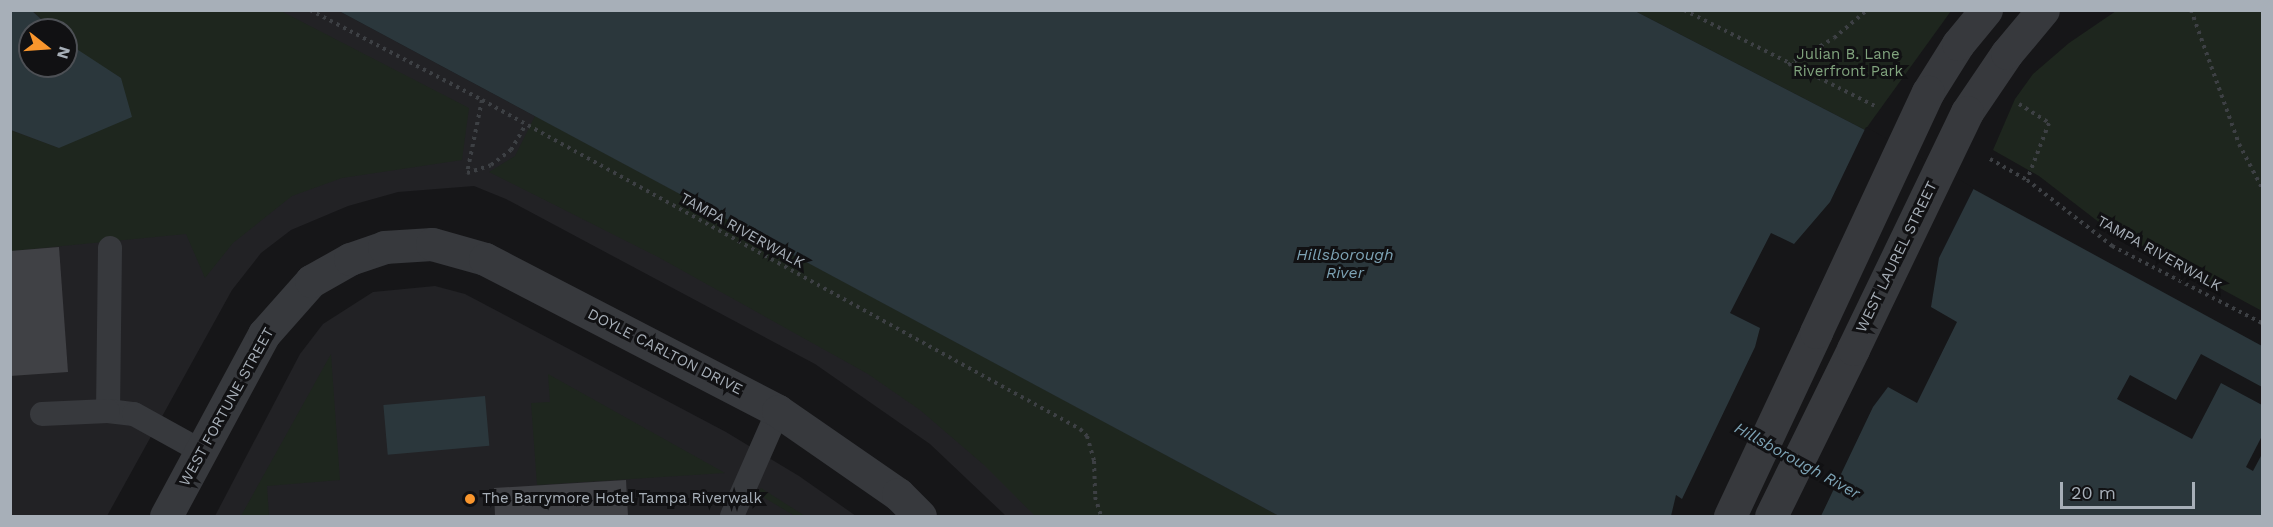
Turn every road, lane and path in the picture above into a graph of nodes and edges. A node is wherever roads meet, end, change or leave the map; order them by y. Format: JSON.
{"nodes":[{"id":1,"x":310,"y":10,"type":"edge"},
{"id":2,"x":1684,"y":10,"type":"edge"},
{"id":3,"x":1867,"y":10,"type":"edge"},
{"id":4,"x":1986,"y":10,"type":"edge"},
{"id":5,"x":2043,"y":10,"type":"edge"},
{"id":6,"x":2191,"y":10,"type":"edge"},
{"id":7,"x":1788,"y":65,"type":"junction"},
{"id":8,"x":482,"y":100,"type":"junction"},
{"id":9,"x":2016,"y":102,"type":"dead end"},
{"id":10,"x":1877,"y":107,"type":"dead end"},
{"id":11,"x":525,"y":126,"type":"junction"},
{"id":12,"x":1990,"y":159,"type":"dead end"},
{"id":13,"x":2027,"y":180,"type":"junction"},
{"id":14,"x":2262,"y":188,"type":"edge"},
{"id":15,"x":384,"y":247,"type":"joint"},
{"id":16,"x":110,"y":248,"type":"dead end"},
{"id":17,"x":2262,"y":323,"type":"edge"},
{"id":18,"x":108,"y":411,"type":"junction"},
{"id":19,"x":778,"y":411,"type":"junction"},
{"id":20,"x":42,"y":414,"type":"dead end"},
{"id":21,"x":201,"y":451,"type":"junction"},
{"id":22,"x":166,"y":516,"type":"edge"},
{"id":23,"x":732,"y":516,"type":"edge"},
{"id":24,"x":920,"y":516,"type":"edge"},
{"id":25,"x":1101,"y":516,"type":"edge"},
{"id":26,"x":1730,"y":516,"type":"edge"},
{"id":27,"x":1771,"y":516,"type":"edge"}],
"edges":[{"from":1,"to":8,"type":"path","name":"TAMPA RIVERWALK"},
{"from":2,"to":7,"type":"path"},
{"from":3,"to":7,"type":"path"},
{"from":4,"to":26,"type":"street","bridge":true},
{"from":5,"to":27,"type":"street","name":"WEST LAUREL STREET","bridge":true},
{"from":6,"to":14,"type":"path"},
{"from":7,"to":10,"type":"path"},
{"from":8,"to":11,"type":"path","name":"TAMPA RIVERWALK"},
{"from":8,"to":11,"type":"path"},
{"from":9,"to":13,"type":"path"},
{"from":11,"to":25,"type":"path","name":"TAMPA RIVERWALK"},
{"from":12,"to":13,"type":"path","name":"TAMPA RIVERWALK"},
{"from":13,"to":17,"type":"path","name":"TAMPA RIVERWALK"},
{"from":15,"to":19,"type":"street","name":"DOYLE CARLTON DRIVE"},
{"from":15,"to":21,"type":"street","name":"WEST FORTUNE STREET"},
{"from":16,"to":18,"type":"lane"},
{"from":18,"to":20,"type":"lane"},
{"from":18,"to":21,"type":"lane"},
{"from":19,"to":23,"type":"lane"},
{"from":19,"to":24,"type":"street","name":"DOYLE CARLTON DRIVE"},
{"from":21,"to":22,"type":"street","name":"WEST FORTUNE STREET"}]}
